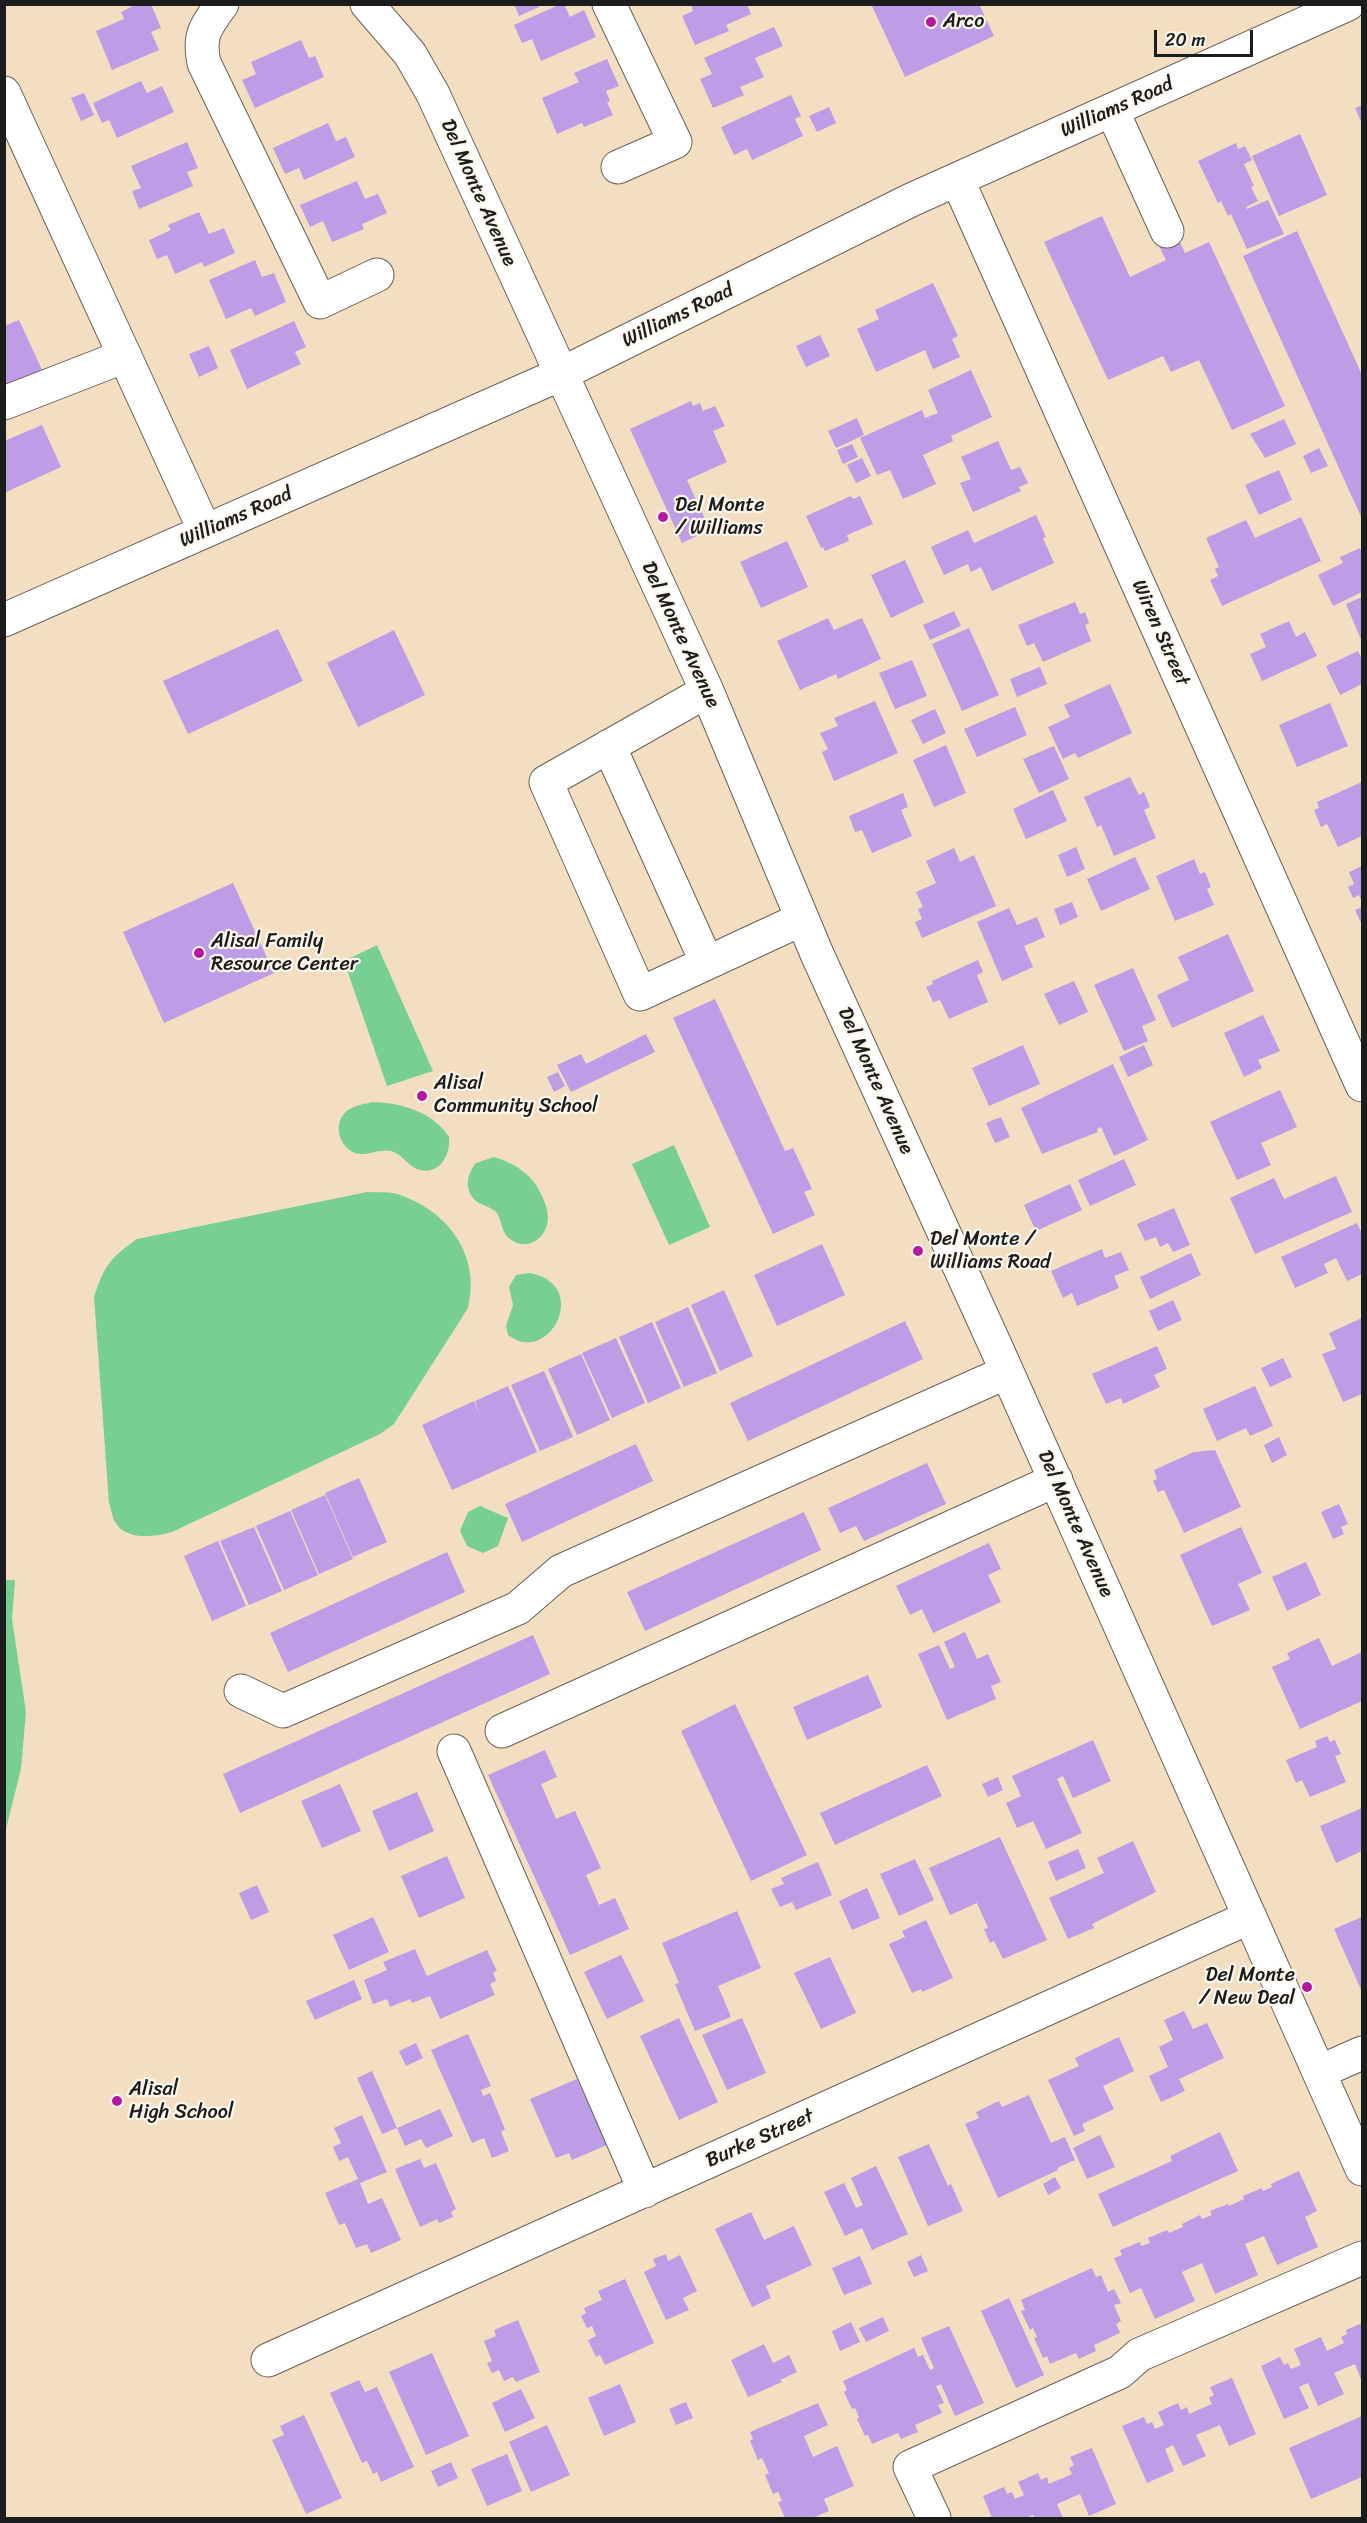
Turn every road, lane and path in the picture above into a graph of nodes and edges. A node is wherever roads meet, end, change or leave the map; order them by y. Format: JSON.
{"nodes":[{"id":1,"x":222,"y":4,"type":"edge"},
{"id":2,"x":368,"y":4,"type":"edge"},
{"id":3,"x":609,"y":4,"type":"edge"},
{"id":4,"x":1348,"y":4,"type":"edge"},
{"id":5,"x":4,"y":93,"type":"edge"},
{"id":6,"x":1112,"y":110,"type":"junction"},
{"id":7,"x":618,"y":167,"type":"dead end"},
{"id":8,"x":958,"y":181,"type":"junction"},
{"id":9,"x":1167,"y":231,"type":"dead end"},
{"id":10,"x":377,"y":275,"type":"dead end"},
{"id":11,"x":125,"y":356,"type":"junction"},
{"id":12,"x":561,"y":374,"type":"junction"},
{"id":13,"x":4,"y":403,"type":"edge"},
{"id":14,"x":205,"y":531,"type":"junction"},
{"id":15,"x":4,"y":620,"type":"edge"},
{"id":16,"x":707,"y":691,"type":"junction"},
{"id":17,"x":609,"y":746,"type":"junction"},
{"id":18,"x":802,"y":919,"type":"junction"},
{"id":19,"x":706,"y":963,"type":"junction"},
{"id":20,"x":1362,"y":1085,"type":"edge"},
{"id":21,"x":1007,"y":1372,"type":"junction"},
{"id":22,"x":1056,"y":1480,"type":"junction"},
{"id":23,"x":241,"y":1691,"type":"dead end"},
{"id":24,"x":502,"y":1731,"type":"dead end"},
{"id":25,"x":454,"y":1751,"type":"dead end"},
{"id":26,"x":1250,"y":1917,"type":"junction"},
{"id":27,"x":1362,"y":2053,"type":"edge"},
{"id":28,"x":1319,"y":2072,"type":"junction"},
{"id":29,"x":1362,"y":2169,"type":"edge"},
{"id":30,"x":645,"y":2191,"type":"junction"},
{"id":31,"x":1362,"y":2258,"type":"edge"},
{"id":32,"x":268,"y":2360,"type":"dead end"},
{"id":33,"x":934,"y":2518,"type":"edge"}],
"edges":[{"from":1,"to":10,"type":"street"},
{"from":2,"to":12,"type":"street","name":"Del Monte Avenue"},
{"from":3,"to":7,"type":"street"},
{"from":4,"to":6,"type":"street","name":"Williams Road"},
{"from":5,"to":11,"type":"street"},
{"from":6,"to":8,"type":"street","name":"Williams Road"},
{"from":6,"to":9,"type":"street"},
{"from":8,"to":12,"type":"street","name":"Williams Road"},
{"from":8,"to":20,"type":"street","name":"Wiren Street"},
{"from":11,"to":13,"type":"street"},
{"from":11,"to":14,"type":"street"},
{"from":12,"to":14,"type":"street","name":"Williams Road"},
{"from":12,"to":16,"type":"street","name":"Del Monte Avenue"},
{"from":14,"to":15,"type":"street","name":"Williams Road"},
{"from":16,"to":17,"type":"street"},
{"from":16,"to":18,"type":"street","name":"Del Monte Avenue"},
{"from":17,"to":19,"type":"street"},
{"from":17,"to":19,"type":"street"},
{"from":18,"to":19,"type":"street"},
{"from":18,"to":21,"type":"street","name":"Del Monte Avenue"},
{"from":21,"to":22,"type":"street","name":"Del Monte Avenue"},
{"from":21,"to":23,"type":"street"},
{"from":22,"to":24,"type":"street"},
{"from":22,"to":26,"type":"street","name":"Del Monte Avenue"},
{"from":25,"to":30,"type":"street"},
{"from":26,"to":28,"type":"street","name":"Del Monte Avenue"},
{"from":26,"to":30,"type":"street","name":"Burke Street"},
{"from":27,"to":28,"type":"street"},
{"from":28,"to":29,"type":"street","name":"Del Monte Avenue"},
{"from":30,"to":32,"type":"street","name":"Burke Street"},
{"from":31,"to":33,"type":"street"}]}
